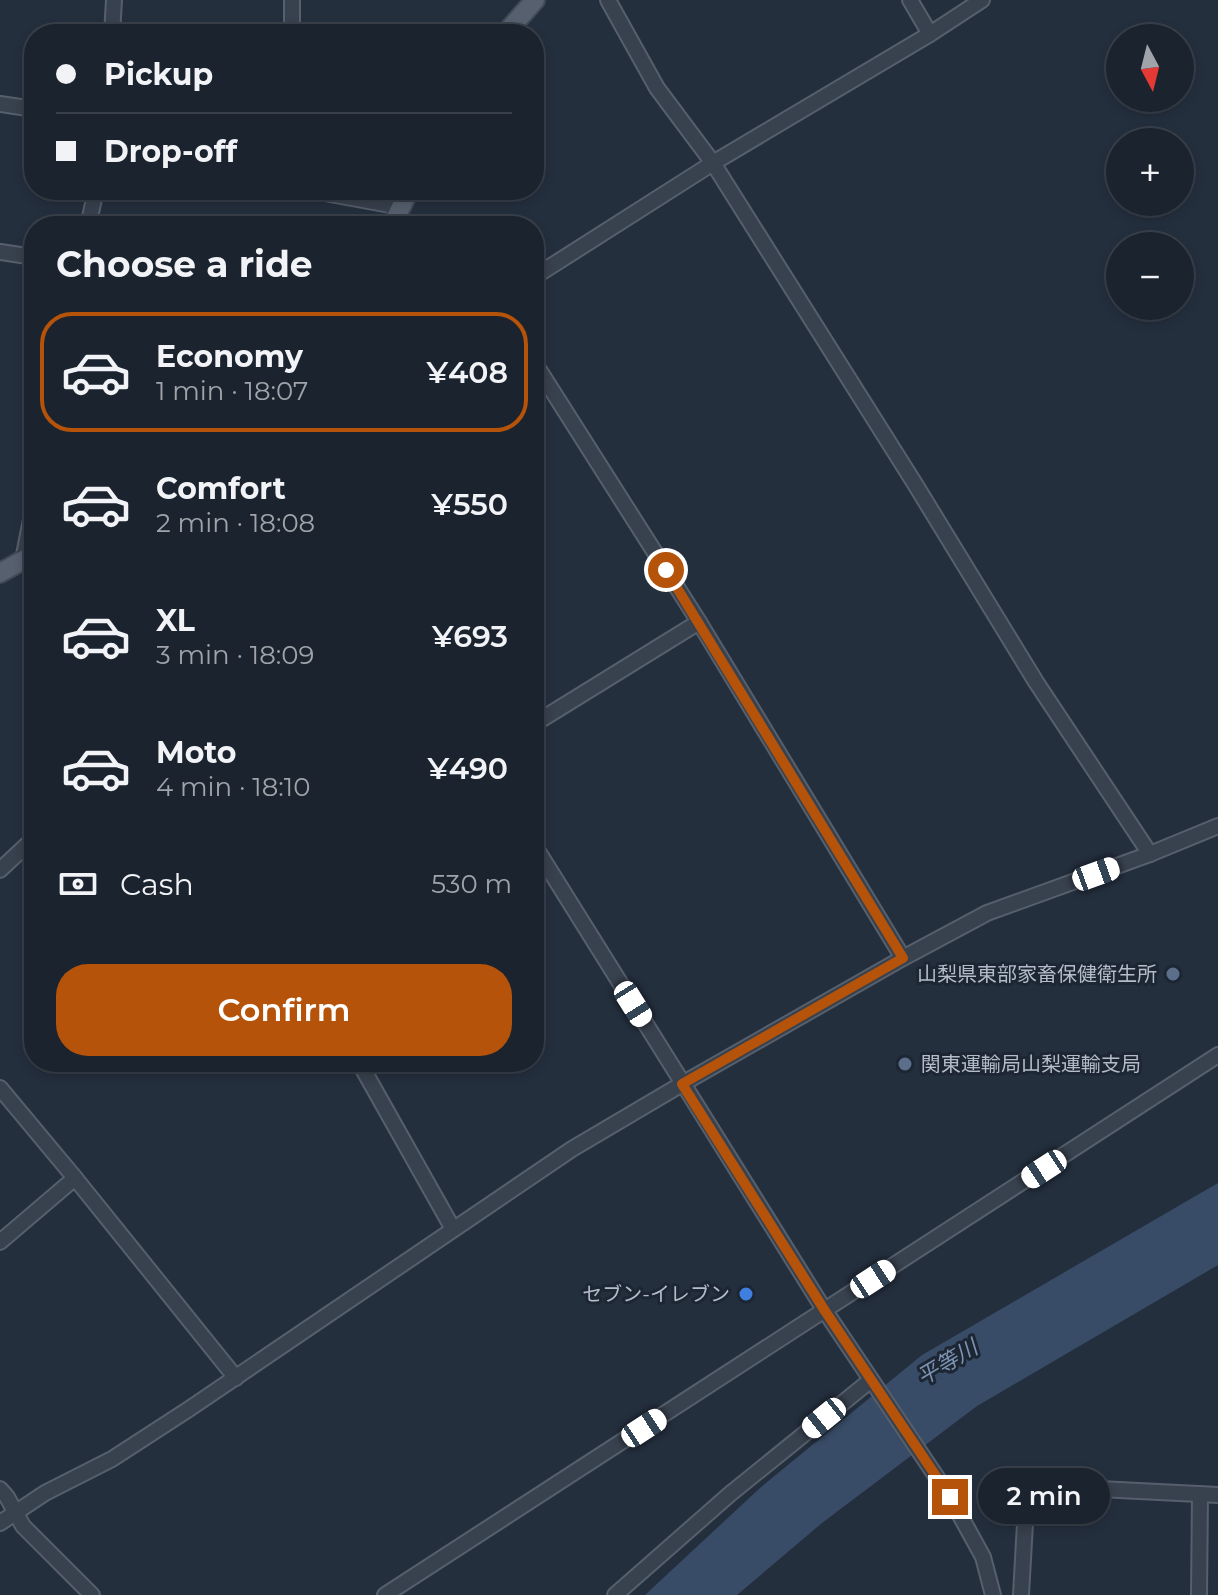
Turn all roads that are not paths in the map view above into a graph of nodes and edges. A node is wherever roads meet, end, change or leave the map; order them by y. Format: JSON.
{"nodes":[{"id":1,"x":114,"y":0,"type":"edge"},
{"id":2,"x":292,"y":0,"type":"edge"},
{"id":3,"x":535,"y":0,"type":"edge"},
{"id":4,"x":608,"y":0,"type":"edge"},
{"id":5,"x":910,"y":0,"type":"edge"},
{"id":6,"x":982,"y":0,"type":"edge"},
{"id":7,"x":113,"y":24,"type":"edge"},
{"id":8,"x":292,"y":24,"type":"edge"},
{"id":9,"x":514,"y":24,"type":"edge"},
{"id":10,"x":930,"y":34,"type":"junction"},
{"id":11,"x":0,"y":104,"type":"edge"},
{"id":12,"x":24,"y":108,"type":"edge"},
{"id":13,"x":713,"y":163,"type":"junction"},
{"id":14,"x":0,"y":252,"type":"edge"},
{"id":15,"x":24,"y":256,"type":"edge"},
{"id":16,"x":544,"y":271,"type":"edge"},
{"id":17,"x":544,"y":378,"type":"edge"},
{"id":18,"x":24,"y":560,"type":"edge"},
{"id":19,"x":0,"y":573,"type":"edge"},
{"id":20,"x":699,"y":622,"type":"junction"},
{"id":21,"x":544,"y":718,"type":"edge"},
{"id":22,"x":1218,"y":826,"type":"edge"},
{"id":23,"x":24,"y":848,"type":"edge"},
{"id":24,"x":1150,"y":854,"type":"junction"},
{"id":25,"x":544,"y":861,"type":"edge"},
{"id":26,"x":0,"y":870,"type":"edge"},
{"id":27,"x":903,"y":958,"type":"junction"},
{"id":28,"x":1218,"y":1055,"type":"edge"},
{"id":29,"x":365,"y":1072,"type":"edge"},
{"id":30,"x":682,"y":1084,"type":"junction"},
{"id":31,"x":0,"y":1088,"type":"edge"},
{"id":32,"x":75,"y":1178,"type":"junction"},
{"id":33,"x":453,"y":1229,"type":"junction"},
{"id":34,"x":0,"y":1242,"type":"edge"},
{"id":35,"x":825,"y":1311,"type":"junction"},
{"id":36,"x":236,"y":1378,"type":"junction"},
{"id":37,"x":873,"y":1383,"type":"junction"},
{"id":38,"x":0,"y":1489,"type":"edge"},
{"id":39,"x":1200,"y":1494,"type":"junction"},
{"id":40,"x":1218,"y":1495,"type":"edge"},
{"id":41,"x":17,"y":1513,"type":"junction"},
{"id":42,"x":0,"y":1523,"type":"edge"},
{"id":43,"x":92,"y":1595,"type":"edge"},
{"id":44,"x":385,"y":1595,"type":"edge"},
{"id":45,"x":615,"y":1595,"type":"edge"},
{"id":46,"x":993,"y":1595,"type":"edge"},
{"id":47,"x":1021,"y":1595,"type":"edge"},
{"id":48,"x":1199,"y":1595,"type":"edge"}],
"edges":[{"from":1,"to":7,"type":"street"},
{"from":2,"to":8,"type":"street"},
{"from":3,"to":9,"type":"main road"},
{"from":4,"to":13,"type":"street"},
{"from":5,"to":10,"type":"street"},
{"from":6,"to":10,"type":"street"},
{"from":10,"to":13,"type":"street"},
{"from":11,"to":12,"type":"street"},
{"from":13,"to":16,"type":"street"},
{"from":13,"to":24,"type":"street"},
{"from":14,"to":15,"type":"street"},
{"from":17,"to":20,"type":"street"},
{"from":18,"to":19,"type":"main road"},
{"from":20,"to":21,"type":"street"},
{"from":20,"to":27,"type":"street"},
{"from":22,"to":24,"type":"street"},
{"from":23,"to":26,"type":"street"},
{"from":24,"to":27,"type":"street"},
{"from":25,"to":30,"type":"street"},
{"from":27,"to":30,"type":"street"},
{"from":28,"to":35,"type":"street"},
{"from":29,"to":33,"type":"street"},
{"from":30,"to":33,"type":"street"},
{"from":30,"to":35,"type":"street"},
{"from":31,"to":32,"type":"street"},
{"from":32,"to":34,"type":"street"},
{"from":32,"to":36,"type":"street"},
{"from":33,"to":36,"type":"street"},
{"from":35,"to":37,"type":"street"},
{"from":35,"to":44,"type":"street"},
{"from":36,"to":41,"type":"street"},
{"from":37,"to":45,"type":"street"},
{"from":37,"to":46,"type":"street"},
{"from":38,"to":41,"type":"street"},
{"from":39,"to":40,"type":"street"},
{"from":39,"to":47,"type":"street"},
{"from":39,"to":48,"type":"street"},
{"from":41,"to":42,"type":"street"},
{"from":41,"to":43,"type":"street"}]}
